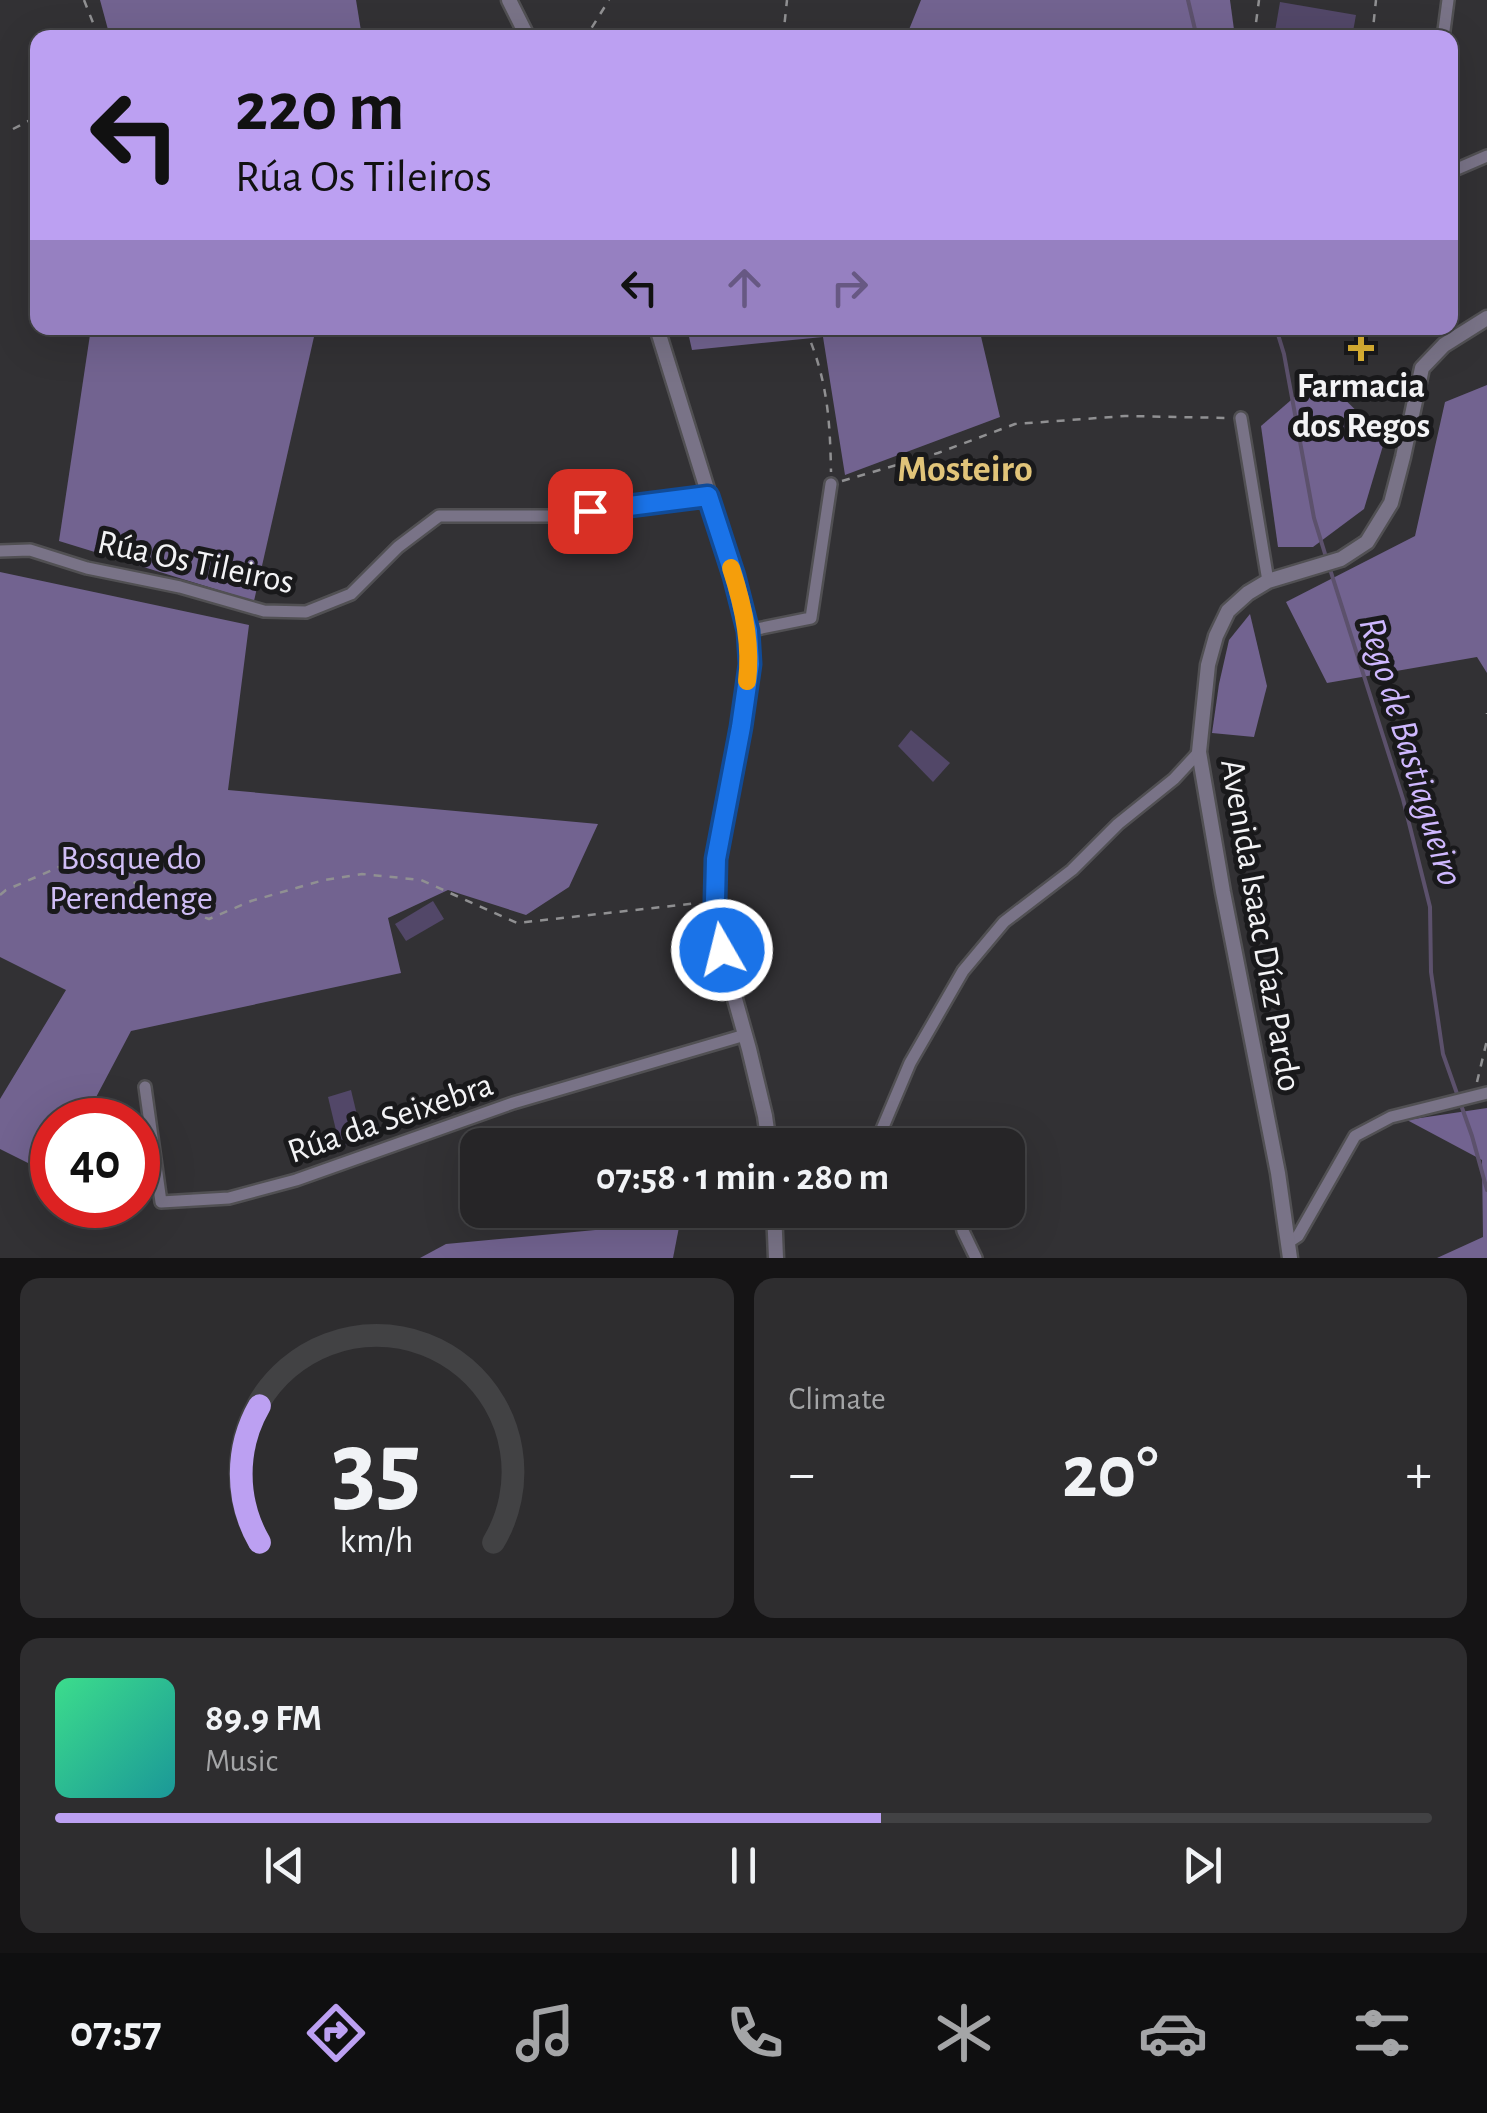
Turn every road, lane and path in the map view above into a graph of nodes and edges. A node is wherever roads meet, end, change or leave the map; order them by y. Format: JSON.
{"nodes":[{"id":1,"x":84,"y":0,"type":"edge"},
{"id":2,"x":509,"y":0,"type":"edge"},
{"id":3,"x":610,"y":0,"type":"edge"},
{"id":4,"x":787,"y":0,"type":"edge"},
{"id":5,"x":1259,"y":0,"type":"edge"},
{"id":6,"x":1376,"y":0,"type":"edge"},
{"id":7,"x":1448,"y":0,"type":"edge"},
{"id":8,"x":96,"y":30,"type":"edge"},
{"id":9,"x":524,"y":30,"type":"edge"},
{"id":10,"x":589,"y":30,"type":"edge"},
{"id":11,"x":784,"y":30,"type":"edge"},
{"id":12,"x":1255,"y":30,"type":"edge"},
{"id":13,"x":1373,"y":30,"type":"edge"},
{"id":14,"x":1444,"y":30,"type":"edge"},
{"id":15,"x":30,"y":120,"type":"edge"},
{"id":16,"x":14,"y":128,"type":"dead end"},
{"id":17,"x":1487,"y":156,"type":"edge"},
{"id":18,"x":1458,"y":169,"type":"edge"},
{"id":19,"x":1487,"y":318,"type":"edge"},
{"id":20,"x":659,"y":335,"type":"edge"},
{"id":21,"x":808,"y":335,"type":"edge"},
{"id":22,"x":1241,"y":418,"type":"joint"},
{"id":23,"x":832,"y":484,"type":"junction"},
{"id":24,"x":708,"y":496,"type":"junction"},
{"id":25,"x":0,"y":551,"type":"edge"},
{"id":26,"x":1268,"y":581,"type":"junction"},
{"id":27,"x":748,"y":631,"type":"junction"},
{"id":28,"x":1199,"y":752,"type":"junction"},
{"id":29,"x":0,"y":895,"type":"edge"},
{"id":30,"x":715,"y":901,"type":"junction"},
{"id":31,"x":745,"y":1034,"type":"junction"},
{"id":32,"x":1487,"y":1040,"type":"edge"},
{"id":33,"x":145,"y":1087,"type":"dead end"},
{"id":34,"x":1481,"y":1095,"type":"edge"},
{"id":35,"x":767,"y":1128,"type":"edge"},
{"id":36,"x":883,"y":1128,"type":"edge"},
{"id":37,"x":775,"y":1228,"type":"edge"},
{"id":38,"x":962,"y":1228,"type":"edge"},
{"id":39,"x":1290,"y":1250,"type":"edge"},
{"id":40,"x":776,"y":1258,"type":"edge"},
{"id":41,"x":976,"y":1258,"type":"edge"}],
"edges":[{"from":1,"to":8,"type":"path"},
{"from":2,"to":9,"type":"street"},
{"from":3,"to":10,"type":"path"},
{"from":4,"to":11,"type":"path"},
{"from":5,"to":12,"type":"path"},
{"from":6,"to":13,"type":"path"},
{"from":7,"to":14,"type":"street"},
{"from":15,"to":16,"type":"path"},
{"from":17,"to":18,"type":"street"},
{"from":19,"to":26,"type":"street","name":"Avenida Isaac Díaz Pardo"},
{"from":20,"to":24,"type":"street"},
{"from":21,"to":23,"type":"path"},
{"from":22,"to":23,"type":"path"},
{"from":22,"to":26,"type":"street"},
{"from":23,"to":27,"type":"street"},
{"from":24,"to":25,"type":"street","name":"Rúa Os Tileiros"},
{"from":24,"to":27,"type":"street"},
{"from":26,"to":28,"type":"street","name":"Avenida Isaac Díaz Pardo"},
{"from":27,"to":30,"type":"street"},
{"from":28,"to":36,"type":"street"},
{"from":28,"to":39,"type":"street","name":"Avenida Isaac Díaz Pardo"},
{"from":29,"to":30,"type":"path"},
{"from":30,"to":31,"type":"street"},
{"from":31,"to":33,"type":"street","name":"Rúa da Seixebra"},
{"from":31,"to":35,"type":"street"},
{"from":32,"to":34,"type":"path"},
{"from":34,"to":39,"type":"street"},
{"from":37,"to":40,"type":"street"},
{"from":38,"to":41,"type":"street"}]}
